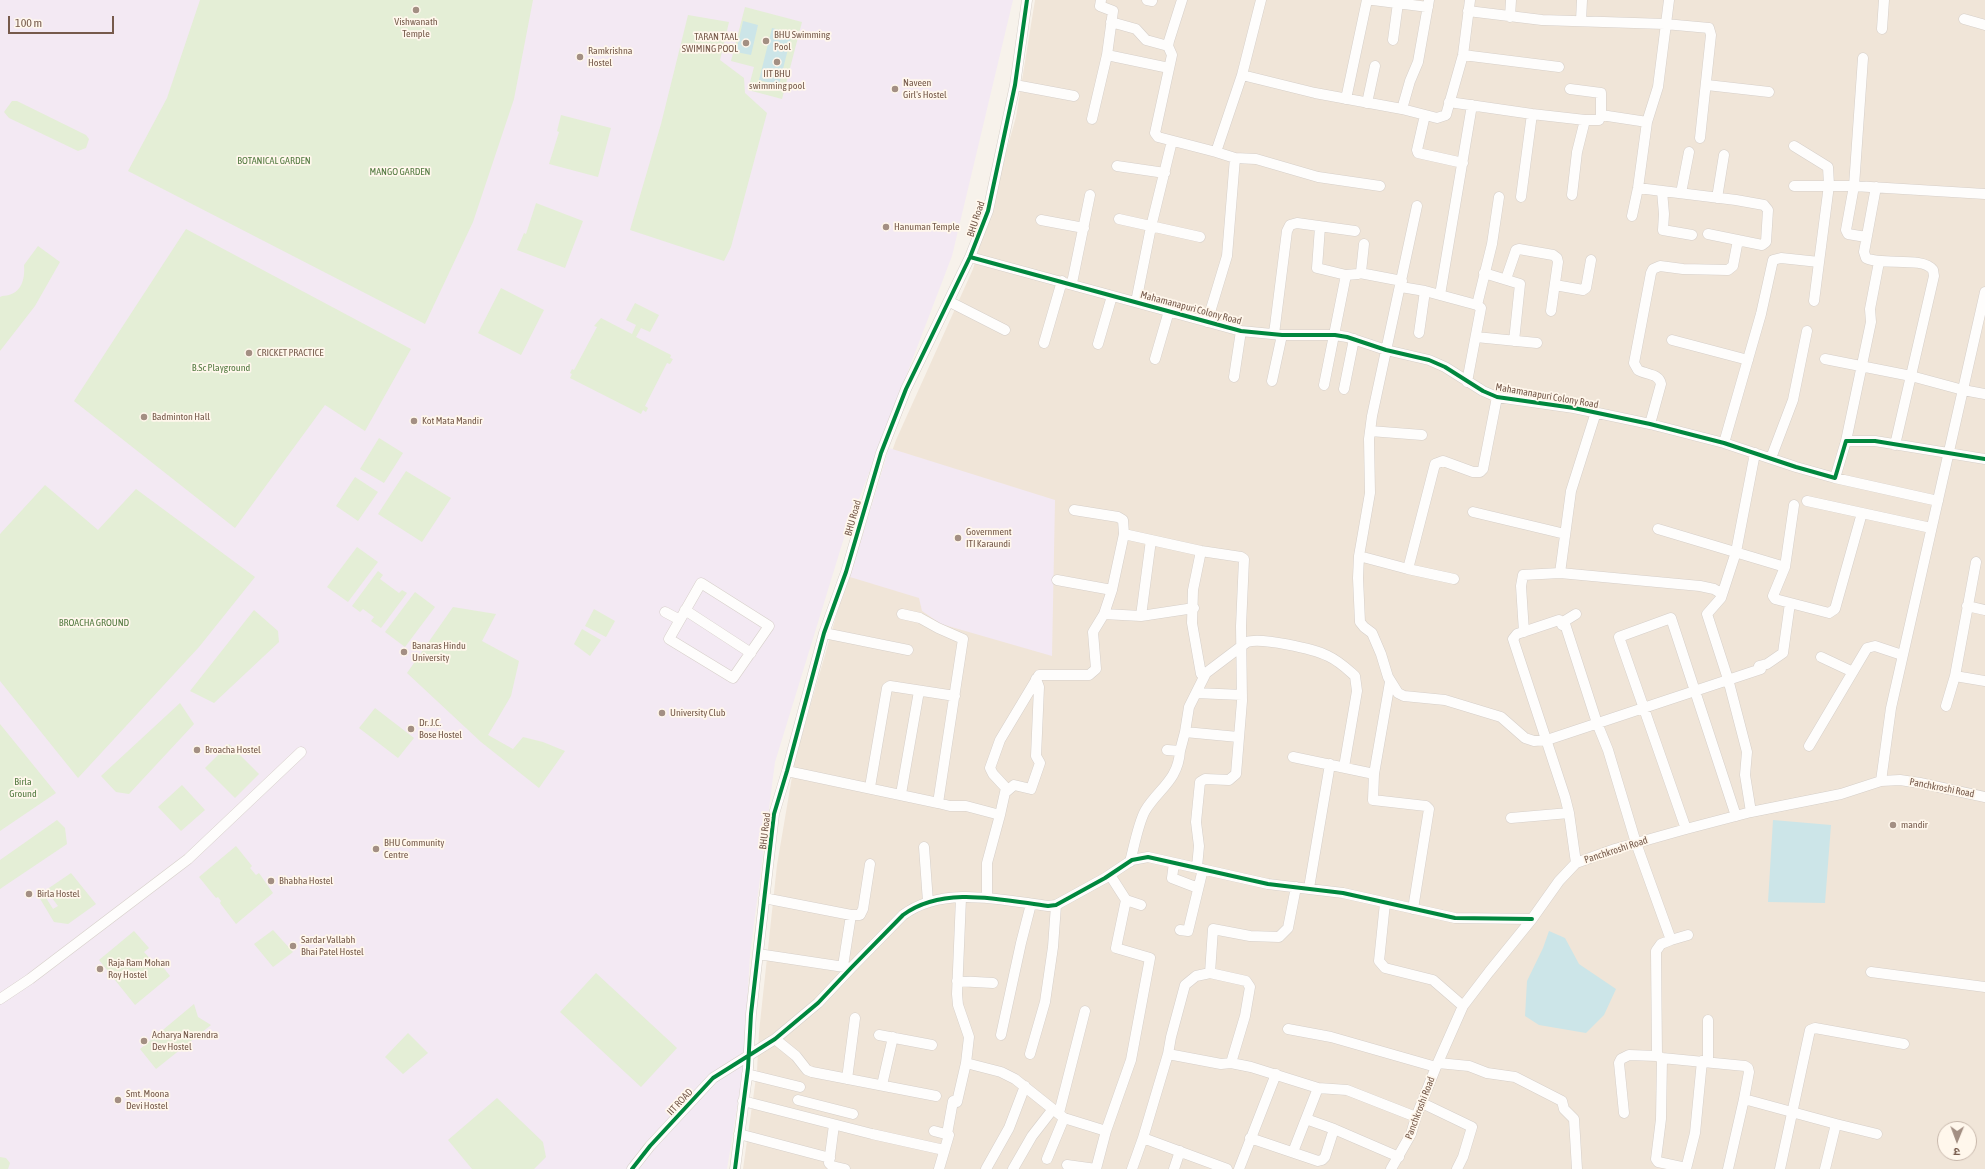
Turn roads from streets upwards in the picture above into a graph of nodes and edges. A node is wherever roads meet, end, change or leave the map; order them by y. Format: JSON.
{"nodes":[{"id":1,"x":1027,"y":0,"type":"edge"},
{"id":2,"x":1101,"y":0,"type":"edge"},
{"id":3,"x":1182,"y":0,"type":"edge"},
{"id":4,"x":1261,"y":0,"type":"edge"},
{"id":5,"x":1367,"y":0,"type":"edge"},
{"id":6,"x":1373,"y":0,"type":"edge"},
{"id":7,"x":1470,"y":0,"type":"edge"},
{"id":8,"x":1511,"y":0,"type":"edge"},
{"id":9,"x":1582,"y":0,"type":"edge"},
{"id":10,"x":1669,"y":0,"type":"edge"},
{"id":11,"x":1884,"y":0,"type":"edge"},
{"id":12,"x":1395,"y":2,"type":"edge"},
{"id":13,"x":1429,"y":3,"type":"edge"},
{"id":14,"x":1468,"y":11,"type":"junction"},
{"id":15,"x":1510,"y":17,"type":"junction"},
{"id":16,"x":1964,"y":19,"type":"dead end"},
{"id":17,"x":1581,"y":21,"type":"junction"},
{"id":18,"x":1112,"y":22,"type":"junction"},
{"id":19,"x":1666,"y":24,"type":"junction"},
{"id":20,"x":1985,"y":25,"type":"edge"},
{"id":21,"x":1882,"y":29,"type":"dead end"},
{"id":22,"x":1393,"y":40,"type":"dead end"},
{"id":23,"x":1168,"y":46,"type":"junction"},
{"id":24,"x":1107,"y":55,"type":"junction"},
{"id":25,"x":1463,"y":55,"type":"junction"},
{"id":26,"x":1863,"y":58,"type":"dead end"},
{"id":27,"x":1375,"y":66,"type":"dead end"},
{"id":28,"x":1559,"y":67,"type":"dead end"},
{"id":29,"x":1169,"y":68,"type":"junction"},
{"id":30,"x":1242,"y":75,"type":"junction"},
{"id":31,"x":1707,"y":85,"type":"junction"},
{"id":32,"x":1015,"y":86,"type":"junction"},
{"id":33,"x":1570,"y":89,"type":"dead end"},
{"id":34,"x":1769,"y":92,"type":"dead end"},
{"id":35,"x":1074,"y":96,"type":"dead end"},
{"id":36,"x":1346,"y":99,"type":"junction"},
{"id":37,"x":1449,"y":102,"type":"junction"},
{"id":38,"x":1367,"y":103,"type":"junction"},
{"id":39,"x":1472,"y":106,"type":"junction"},
{"id":40,"x":1402,"y":109,"type":"junction"},
{"id":41,"x":1532,"y":114,"type":"junction"},
{"id":42,"x":1425,"y":115,"type":"junction"},
{"id":43,"x":1601,"y":115,"type":"junction"},
{"id":44,"x":1092,"y":119,"type":"dead end"},
{"id":45,"x":1585,"y":120,"type":"junction"},
{"id":46,"x":1647,"y":122,"type":"junction"},
{"id":47,"x":1700,"y":138,"type":"dead end"},
{"id":48,"x":1172,"y":141,"type":"junction"},
{"id":49,"x":1794,"y":146,"type":"dead end"},
{"id":50,"x":1216,"y":152,"type":"junction"},
{"id":51,"x":1689,"y":152,"type":"dead end"},
{"id":52,"x":1724,"y":155,"type":"dead end"},
{"id":53,"x":1235,"y":158,"type":"junction"},
{"id":54,"x":1463,"y":163,"type":"junction"},
{"id":55,"x":1117,"y":166,"type":"dead end"},
{"id":56,"x":1165,"y":173,"type":"junction"},
{"id":57,"x":1829,"y":185,"type":"junction"},
{"id":58,"x":1380,"y":186,"type":"dead end"},
{"id":59,"x":1794,"y":186,"type":"dead end"},
{"id":60,"x":1854,"y":186,"type":"junction"},
{"id":61,"x":1876,"y":187,"type":"junction"},
{"id":62,"x":1638,"y":188,"type":"junction"},
{"id":63,"x":1662,"y":191,"type":"junction"},
{"id":64,"x":1681,"y":193,"type":"junction"},
{"id":65,"x":1985,"y":194,"type":"edge"},
{"id":66,"x":1090,"y":195,"type":"dead end"},
{"id":67,"x":1572,"y":195,"type":"dead end"},
{"id":68,"x":1499,"y":197,"type":"dead end"},
{"id":69,"x":1521,"y":198,"type":"dead end"},
{"id":70,"x":1717,"y":198,"type":"junction"},
{"id":71,"x":1417,"y":206,"type":"dead end"},
{"id":72,"x":1632,"y":216,"type":"dead end"},
{"id":73,"x":1119,"y":219,"type":"dead end"},
{"id":74,"x":1041,"y":220,"type":"dead end"},
{"id":75,"x":1151,"y":227,"type":"junction"},
{"id":76,"x":1320,"y":227,"type":"junction"},
{"id":77,"x":1084,"y":228,"type":"junction"},
{"id":78,"x":1355,"y":231,"type":"dead end"},
{"id":79,"x":1708,"y":234,"type":"dead end"},
{"id":80,"x":1692,"y":235,"type":"dead end"},
{"id":81,"x":1200,"y":237,"type":"dead end"},
{"id":82,"x":1866,"y":237,"type":"junction"},
{"id":83,"x":1738,"y":240,"type":"junction"},
{"id":84,"x":1364,"y":244,"type":"dead end"},
{"id":85,"x":970,"y":257,"type":"junction"},
{"id":86,"x":1591,"y":260,"type":"dead end"},
{"id":87,"x":1819,"y":262,"type":"junction"},
{"id":88,"x":1879,"y":262,"type":"junction"},
{"id":89,"x":1360,"y":273,"type":"junction"},
{"id":90,"x":1484,"y":273,"type":"junction"},
{"id":91,"x":1346,"y":274,"type":"junction"},
{"id":92,"x":1506,"y":279,"type":"junction"},
{"id":93,"x":1067,"y":282,"type":"junction"},
{"id":94,"x":1401,"y":284,"type":"junction"},
{"id":95,"x":1555,"y":285,"type":"junction"},
{"id":96,"x":1425,"y":291,"type":"junction"},
{"id":97,"x":1985,"y":292,"type":"edge"},
{"id":98,"x":1440,"y":295,"type":"junction"},
{"id":99,"x":1112,"y":296,"type":"junction"},
{"id":100,"x":1814,"y":301,"type":"dead end"},
{"id":101,"x":950,"y":302,"type":"junction"},
{"id":102,"x":1136,"y":302,"type":"junction"},
{"id":103,"x":1477,"y":305,"type":"junction"},
{"id":104,"x":1551,"y":311,"type":"dead end"},
{"id":105,"x":1169,"y":312,"type":"junction"},
{"id":106,"x":1207,"y":322,"type":"junction"},
{"id":107,"x":1005,"y":330,"type":"dead end"},
{"id":108,"x":1241,"y":330,"type":"junction"},
{"id":109,"x":1807,"y":331,"type":"dead end"},
{"id":110,"x":1419,"y":333,"type":"dead end"},
{"id":111,"x":1278,"y":334,"type":"junction"},
{"id":112,"x":1335,"y":335,"type":"junction"},
{"id":113,"x":1476,"y":337,"type":"junction"},
{"id":114,"x":1354,"y":339,"type":"junction"},
{"id":115,"x":1672,"y":340,"type":"dead end"},
{"id":116,"x":1514,"y":341,"type":"junction"},
{"id":117,"x":1044,"y":343,"type":"dead end"},
{"id":118,"x":1536,"y":343,"type":"dead end"},
{"id":119,"x":1098,"y":344,"type":"dead end"},
{"id":120,"x":1386,"y":350,"type":"junction"},
{"id":121,"x":1155,"y":359,"type":"dead end"},
{"id":122,"x":1825,"y":359,"type":"dead end"},
{"id":123,"x":1748,"y":360,"type":"junction"},
{"id":124,"x":1862,"y":367,"type":"junction"},
{"id":125,"x":1911,"y":376,"type":"junction"},
{"id":126,"x":1234,"y":377,"type":"dead end"},
{"id":127,"x":1272,"y":381,"type":"dead end"},
{"id":128,"x":1467,"y":382,"type":"junction"},
{"id":129,"x":1324,"y":385,"type":"dead end"},
{"id":130,"x":1344,"y":389,"type":"dead end"},
{"id":131,"x":1963,"y":390,"type":"junction"},
{"id":132,"x":1985,"y":394,"type":"edge"},
{"id":133,"x":1497,"y":397,"type":"junction"},
{"id":134,"x":1596,"y":412,"type":"junction"},
{"id":135,"x":1650,"y":424,"type":"junction"},
{"id":136,"x":1370,"y":431,"type":"junction"},
{"id":137,"x":1422,"y":435,"type":"dead end"},
{"id":138,"x":1846,"y":441,"type":"junction"},
{"id":139,"x":1724,"y":443,"type":"junction"},
{"id":140,"x":1895,"y":445,"type":"junction"},
{"id":141,"x":1755,"y":453,"type":"junction"},
{"id":142,"x":1949,"y":454,"type":"junction"},
{"id":143,"x":1771,"y":458,"type":"junction"},
{"id":144,"x":1985,"y":459,"type":"edge"},
{"id":145,"x":1835,"y":478,"type":"junction"},
{"id":146,"x":1807,"y":501,"type":"dead end"},
{"id":147,"x":1938,"y":502,"type":"junction"},
{"id":148,"x":1794,"y":505,"type":"dead end"},
{"id":149,"x":1074,"y":510,"type":"dead end"},
{"id":150,"x":1474,"y":512,"type":"dead end"},
{"id":151,"x":1862,"y":513,"type":"junction"},
{"id":152,"x":1931,"y":528,"type":"junction"},
{"id":153,"x":1658,"y":529,"type":"dead end"},
{"id":154,"x":1124,"y":534,"type":"junction"},
{"id":155,"x":1565,"y":534,"type":"junction"},
{"id":156,"x":1151,"y":540,"type":"junction"},
{"id":157,"x":1200,"y":551,"type":"junction"},
{"id":158,"x":1736,"y":552,"type":"junction"},
{"id":159,"x":1359,"y":556,"type":"junction"},
{"id":160,"x":1976,"y":562,"type":"dead end"},
{"id":161,"x":1785,"y":567,"type":"junction"},
{"id":162,"x":1408,"y":569,"type":"junction"},
{"id":163,"x":1560,"y":574,"type":"junction"},
{"id":164,"x":1454,"y":579,"type":"dead end"},
{"id":165,"x":1057,"y":580,"type":"dead end"},
{"id":166,"x":1112,"y":590,"type":"junction"},
{"id":167,"x":1722,"y":594,"type":"junction"},
{"id":168,"x":1790,"y":603,"type":"junction"},
{"id":169,"x":1967,"y":606,"type":"junction"},
{"id":170,"x":1194,"y":608,"type":"junction"},
{"id":171,"x":685,"y":610,"type":"junction"},
{"id":172,"x":1985,"y":610,"type":"edge"},
{"id":173,"x":665,"y":612,"type":"dead end"},
{"id":174,"x":902,"y":614,"type":"dead end"},
{"id":175,"x":1104,"y":614,"type":"junction"},
{"id":176,"x":1576,"y":614,"type":"dead end"},
{"id":177,"x":1140,"y":616,"type":"junction"},
{"id":178,"x":680,"y":620,"type":"junction"},
{"id":179,"x":1563,"y":624,"type":"junction"},
{"id":180,"x":1524,"y":632,"type":"junction"},
{"id":181,"x":824,"y":633,"type":"junction"},
{"id":182,"x":1242,"y":646,"type":"junction"},
{"id":183,"x":908,"y":650,"type":"dead end"},
{"id":184,"x":750,"y":653,"type":"junction"},
{"id":185,"x":1902,"y":655,"type":"junction"},
{"id":186,"x":1821,"y":657,"type":"dead end"},
{"id":187,"x":1853,"y":672,"type":"junction"},
{"id":188,"x":1201,"y":674,"type":"dead end"},
{"id":189,"x":1955,"y":676,"type":"junction"},
{"id":190,"x":1728,"y":679,"type":"junction"},
{"id":191,"x":1036,"y":680,"type":"junction"},
{"id":192,"x":1985,"y":681,"type":"edge"},
{"id":193,"x":1390,"y":682,"type":"junction"},
{"id":194,"x":918,"y":691,"type":"junction"},
{"id":195,"x":1694,"y":692,"type":"junction"},
{"id":196,"x":1196,"y":693,"type":"junction"},
{"id":197,"x":1242,"y":695,"type":"junction"},
{"id":198,"x":955,"y":696,"type":"junction"},
{"id":199,"x":1946,"y":706,"type":"dead end"},
{"id":200,"x":1645,"y":708,"type":"junction"},
{"id":201,"x":1597,"y":723,"type":"junction"},
{"id":202,"x":1186,"y":732,"type":"junction"},
{"id":203,"x":1238,"y":737,"type":"junction"},
{"id":204,"x":1547,"y":740,"type":"junction"},
{"id":205,"x":1809,"y":746,"type":"dead end"},
{"id":206,"x":1167,"y":750,"type":"dead end"},
{"id":207,"x":1180,"y":751,"type":"junction"},
{"id":208,"x":301,"y":752,"type":"dead end"},
{"id":209,"x":1293,"y":756,"type":"dead end"},
{"id":210,"x":1330,"y":764,"type":"junction"},
{"id":211,"x":1344,"y":767,"type":"junction"},
{"id":212,"x":787,"y":771,"type":"junction"},
{"id":213,"x":1374,"y":774,"type":"junction"},
{"id":214,"x":1881,"y":782,"type":"junction"},
{"id":215,"x":870,"y":787,"type":"junction"},
{"id":216,"x":1007,"y":790,"type":"junction"},
{"id":217,"x":901,"y":794,"type":"junction"},
{"id":218,"x":1985,"y":797,"type":"edge"},
{"id":219,"x":938,"y":803,"type":"junction"},
{"id":220,"x":1750,"y":812,"type":"junction"},
{"id":221,"x":1569,"y":813,"type":"junction"},
{"id":222,"x":1000,"y":815,"type":"junction"},
{"id":223,"x":1736,"y":816,"type":"junction"},
{"id":224,"x":1511,"y":818,"type":"dead end"},
{"id":225,"x":1686,"y":829,"type":"junction"},
{"id":226,"x":1636,"y":843,"type":"junction"},
{"id":227,"x":924,"y":847,"type":"dead end"},
{"id":228,"x":1130,"y":862,"type":"junction"},
{"id":229,"x":1174,"y":862,"type":"junction"},
{"id":230,"x":1576,"y":863,"type":"junction"},
{"id":231,"x":870,"y":864,"type":"dead end"},
{"id":232,"x":1200,"y":868,"type":"junction"},
{"id":233,"x":1110,"y":875,"type":"junction"},
{"id":234,"x":1296,"y":887,"type":"junction"},
{"id":235,"x":1198,"y":888,"type":"junction"},
{"id":236,"x":1309,"y":888,"type":"junction"},
{"id":237,"x":987,"y":897,"type":"junction"},
{"id":238,"x":764,"y":898,"type":"junction"},
{"id":239,"x":962,"y":898,"type":"junction"},
{"id":240,"x":1126,"y":900,"type":"junction"},
{"id":241,"x":928,"y":902,"type":"junction"},
{"id":242,"x":1385,"y":903,"type":"junction"},
{"id":243,"x":1032,"y":904,"type":"junction"},
{"id":244,"x":1056,"y":905,"type":"junction"},
{"id":245,"x":1141,"y":905,"type":"dead end"},
{"id":246,"x":1413,"y":909,"type":"junction"},
{"id":247,"x":851,"y":915,"type":"junction"},
{"id":248,"x":1532,"y":919,"type":"junction"},
{"id":249,"x":1180,"y":930,"type":"dead end"},
{"id":250,"x":1688,"y":935,"type":"dead end"},
{"id":251,"x":1670,"y":940,"type":"junction"},
{"id":252,"x":758,"y":954,"type":"junction"},
{"id":253,"x":847,"y":967,"type":"junction"},
{"id":254,"x":1871,"y":972,"type":"dead end"},
{"id":255,"x":1210,"y":973,"type":"junction"},
{"id":256,"x":957,"y":981,"type":"junction"},
{"id":257,"x":993,"y":983,"type":"dead end"},
{"id":258,"x":1985,"y":987,"type":"edge"},
{"id":259,"x":0,"y":999,"type":"edge"},
{"id":260,"x":1463,"y":1006,"type":"junction"},
{"id":261,"x":1085,"y":1011,"type":"dead end"},
{"id":262,"x":856,"y":1018,"type":"dead end"},
{"id":263,"x":1708,"y":1020,"type":"dead end"},
{"id":264,"x":1288,"y":1029,"type":"dead end"},
{"id":265,"x":1001,"y":1034,"type":"dead end"},
{"id":266,"x":879,"y":1035,"type":"dead end"},
{"id":267,"x":893,"y":1037,"type":"junction"},
{"id":268,"x":775,"y":1039,"type":"junction"},
{"id":269,"x":1904,"y":1044,"type":"dead end"},
{"id":270,"x":932,"y":1045,"type":"dead end"},
{"id":271,"x":1030,"y":1054,"type":"dead end"},
{"id":272,"x":1168,"y":1054,"type":"junction"},
{"id":273,"x":748,"y":1056,"type":"junction"},
{"id":274,"x":1660,"y":1057,"type":"junction"},
{"id":275,"x":1705,"y":1062,"type":"junction"},
{"id":276,"x":966,"y":1063,"type":"junction"},
{"id":277,"x":1231,"y":1064,"type":"junction"},
{"id":278,"x":1437,"y":1065,"type":"junction"},
{"id":279,"x":807,"y":1070,"type":"junction"},
{"id":280,"x":747,"y":1074,"type":"junction"},
{"id":281,"x":1276,"y":1074,"type":"junction"},
{"id":282,"x":847,"y":1079,"type":"junction"},
{"id":283,"x":882,"y":1085,"type":"junction"},
{"id":284,"x":1025,"y":1086,"type":"junction"},
{"id":285,"x":800,"y":1087,"type":"junction"},
{"id":286,"x":1318,"y":1088,"type":"junction"},
{"id":287,"x":936,"y":1096,"type":"dead end"},
{"id":288,"x":1744,"y":1099,"type":"junction"},
{"id":289,"x":798,"y":1100,"type":"junction"},
{"id":290,"x":743,"y":1101,"type":"junction"},
{"id":291,"x":1422,"y":1103,"type":"junction"},
{"id":292,"x":1793,"y":1111,"type":"junction"},
{"id":293,"x":1059,"y":1113,"type":"junction"},
{"id":294,"x":1624,"y":1113,"type":"dead end"},
{"id":295,"x":853,"y":1114,"type":"dead end"},
{"id":296,"x":795,"y":1115,"type":"junction"},
{"id":297,"x":1416,"y":1116,"type":"junction"},
{"id":298,"x":1306,"y":1119,"type":"junction"},
{"id":299,"x":1836,"y":1124,"type":"junction"},
{"id":300,"x":834,"y":1125,"type":"junction"},
{"id":301,"x":1334,"y":1129,"type":"junction"},
{"id":302,"x":934,"y":1131,"type":"dead end"},
{"id":303,"x":1106,"y":1131,"type":"junction"},
{"id":304,"x":739,"y":1134,"type":"junction"},
{"id":305,"x":947,"y":1134,"type":"junction"},
{"id":306,"x":1877,"y":1134,"type":"dead end"},
{"id":307,"x":1143,"y":1138,"type":"junction"},
{"id":308,"x":1250,"y":1138,"type":"junction"},
{"id":309,"x":944,"y":1150,"type":"junction"},
{"id":310,"x":1180,"y":1151,"type":"junction"},
{"id":311,"x":1293,"y":1152,"type":"junction"},
{"id":312,"x":1399,"y":1157,"type":"junction"},
{"id":313,"x":830,"y":1158,"type":"junction"},
{"id":314,"x":1047,"y":1159,"type":"dead end"},
{"id":315,"x":1067,"y":1165,"type":"dead end"},
{"id":316,"x":632,"y":1169,"type":"edge"},
{"id":317,"x":735,"y":1169,"type":"edge"},
{"id":318,"x":845,"y":1169,"type":"edge"},
{"id":319,"x":939,"y":1169,"type":"edge"},
{"id":320,"x":986,"y":1169,"type":"edge"},
{"id":321,"x":1013,"y":1169,"type":"edge"},
{"id":322,"x":1096,"y":1169,"type":"edge"},
{"id":323,"x":1132,"y":1169,"type":"edge"},
{"id":324,"x":1174,"y":1169,"type":"edge"},
{"id":325,"x":1227,"y":1169,"type":"edge"},
{"id":326,"x":1239,"y":1169,"type":"edge"},
{"id":327,"x":1391,"y":1169,"type":"edge"},
{"id":328,"x":1457,"y":1169,"type":"edge"},
{"id":329,"x":1577,"y":1169,"type":"edge"},
{"id":330,"x":1686,"y":1169,"type":"edge"},
{"id":331,"x":1728,"y":1169,"type":"edge"},
{"id":332,"x":1780,"y":1169,"type":"edge"},
{"id":333,"x":1825,"y":1169,"type":"edge"}],
"edges":[{"from":1,"to":32,"type":"street","name":"BHU Road"},
{"from":2,"to":18,"type":"street"},
{"from":3,"to":23,"type":"street"},
{"from":4,"to":30,"type":"street"},
{"from":5,"to":36,"type":"street"},
{"from":6,"to":12,"type":"street"},
{"from":7,"to":14,"type":"street"},
{"from":8,"to":15,"type":"street"},
{"from":9,"to":17,"type":"street"},
{"from":10,"to":19,"type":"street"},
{"from":11,"to":21,"type":"street"},
{"from":12,"to":13,"type":"street"},
{"from":12,"to":22,"type":"street"},
{"from":13,"to":40,"type":"street"},
{"from":14,"to":15,"type":"street"},
{"from":14,"to":25,"type":"street"},
{"from":15,"to":17,"type":"street"},
{"from":16,"to":20,"type":"street"},
{"from":17,"to":19,"type":"street"},
{"from":18,"to":23,"type":"street"},
{"from":18,"to":24,"type":"street"},
{"from":19,"to":31,"type":"street"},
{"from":19,"to":46,"type":"street"},
{"from":23,"to":29,"type":"street"},
{"from":24,"to":29,"type":"street"},
{"from":24,"to":44,"type":"street"},
{"from":25,"to":28,"type":"street"},
{"from":25,"to":37,"type":"street"},
{"from":26,"to":60,"type":"street"},
{"from":27,"to":38,"type":"street"},
{"from":29,"to":48,"type":"street"},
{"from":30,"to":36,"type":"street"},
{"from":30,"to":50,"type":"street"},
{"from":31,"to":34,"type":"street"},
{"from":31,"to":47,"type":"street"},
{"from":32,"to":35,"type":"street"},
{"from":32,"to":85,"type":"street","name":"BHU Road"},
{"from":33,"to":43,"type":"street"},
{"from":36,"to":38,"type":"street"},
{"from":37,"to":39,"type":"street"},
{"from":37,"to":42,"type":"street"},
{"from":38,"to":40,"type":"street"},
{"from":39,"to":41,"type":"street"},
{"from":39,"to":54,"type":"street"},
{"from":40,"to":42,"type":"street"},
{"from":41,"to":45,"type":"street"},
{"from":41,"to":69,"type":"street"},
{"from":42,"to":54,"type":"street"},
{"from":43,"to":45,"type":"street"},
{"from":43,"to":46,"type":"street"},
{"from":45,"to":67,"type":"street"},
{"from":46,"to":62,"type":"street"},
{"from":48,"to":50,"type":"street"},
{"from":48,"to":56,"type":"street"},
{"from":49,"to":57,"type":"street"},
{"from":50,"to":53,"type":"street"},
{"from":51,"to":64,"type":"street"},
{"from":52,"to":70,"type":"street"},
{"from":53,"to":58,"type":"street"},
{"from":53,"to":106,"type":"street"},
{"from":54,"to":98,"type":"street"},
{"from":55,"to":56,"type":"street"},
{"from":56,"to":75,"type":"street"},
{"from":57,"to":59,"type":"street"},
{"from":57,"to":60,"type":"street"},
{"from":57,"to":87,"type":"street"},
{"from":60,"to":61,"type":"street"},
{"from":60,"to":82,"type":"street"},
{"from":61,"to":65,"type":"street"},
{"from":61,"to":82,"type":"street"},
{"from":62,"to":63,"type":"street"},
{"from":62,"to":72,"type":"street"},
{"from":63,"to":64,"type":"street"},
{"from":63,"to":80,"type":"street"},
{"from":64,"to":70,"type":"street"},
{"from":66,"to":77,"type":"street"},
{"from":68,"to":90,"type":"street"},
{"from":70,"to":83,"type":"street"},
{"from":71,"to":94,"type":"street"},
{"from":73,"to":75,"type":"street"},
{"from":74,"to":77,"type":"street"},
{"from":75,"to":81,"type":"street"},
{"from":75,"to":102,"type":"street"},
{"from":76,"to":78,"type":"street"},
{"from":76,"to":91,"type":"street"},
{"from":76,"to":111,"type":"street"},
{"from":77,"to":93,"type":"street"},
{"from":79,"to":83,"type":"street"},
{"from":82,"to":88,"type":"street"},
{"from":83,"to":135,"type":"street"},
{"from":84,"to":89,"type":"street"},
{"from":85,"to":93,"type":"street","name":"Mahamanapuri Colony Road"},
{"from":85,"to":101,"type":"street","name":"BHU Road"},
{"from":86,"to":95,"type":"street"},
{"from":87,"to":100,"type":"street"},
{"from":87,"to":123,"type":"street"},
{"from":88,"to":124,"type":"street"},
{"from":88,"to":125,"type":"street"},
{"from":89,"to":91,"type":"street"},
{"from":89,"to":94,"type":"street"},
{"from":90,"to":92,"type":"street"},
{"from":90,"to":103,"type":"street"},
{"from":91,"to":112,"type":"street"},
{"from":92,"to":95,"type":"street"},
{"from":92,"to":116,"type":"street"},
{"from":93,"to":99,"type":"street","name":"Mahamanapuri Colony Road"},
{"from":93,"to":117,"type":"street"},
{"from":94,"to":96,"type":"street"},
{"from":94,"to":120,"type":"street"},
{"from":95,"to":104,"type":"street"},
{"from":96,"to":98,"type":"street"},
{"from":96,"to":110,"type":"street"},
{"from":97,"to":131,"type":"street"},
{"from":98,"to":103,"type":"street"},
{"from":99,"to":102,"type":"street","name":"Mahamanapuri Colony Road"},
{"from":99,"to":119,"type":"street"},
{"from":101,"to":107,"type":"street"},
{"from":101,"to":181,"type":"street","name":"BHU Road"},
{"from":102,"to":105,"type":"street","name":"Mahamanapuri Colony Road"},
{"from":103,"to":113,"type":"street"},
{"from":105,"to":106,"type":"street","name":"Mahamanapuri Colony Road"},
{"from":105,"to":121,"type":"street"},
{"from":106,"to":108,"type":"street","name":"Mahamanapuri Colony Road"},
{"from":108,"to":111,"type":"street","name":"Mahamanapuri Colony Road"},
{"from":108,"to":126,"type":"street"},
{"from":109,"to":143,"type":"street"},
{"from":111,"to":112,"type":"street","name":"Mahamanapuri Colony Road"},
{"from":111,"to":127,"type":"street"},
{"from":112,"to":114,"type":"street","name":"Mahamanapuri Colony Road"},
{"from":112,"to":129,"type":"street"},
{"from":113,"to":116,"type":"street"},
{"from":113,"to":128,"type":"street"},
{"from":114,"to":120,"type":"street","name":"Mahamanapuri Colony Road"},
{"from":114,"to":130,"type":"street"},
{"from":115,"to":123,"type":"street"},
{"from":116,"to":118,"type":"street"},
{"from":120,"to":128,"type":"street","name":"Mahamanapuri Colony Road"},
{"from":120,"to":136,"type":"street"},
{"from":122,"to":124,"type":"street"},
{"from":123,"to":139,"type":"street"},
{"from":124,"to":125,"type":"street"},
{"from":124,"to":138,"type":"street"},
{"from":125,"to":131,"type":"street"},
{"from":125,"to":140,"type":"street"},
{"from":128,"to":133,"type":"street","name":"Mahamanapuri Colony Road"},
{"from":131,"to":132,"type":"street"},
{"from":131,"to":142,"type":"street"},
{"from":133,"to":134,"type":"street","name":"Mahamanapuri Colony Road"},
{"from":133,"to":162,"type":"street"},
{"from":134,"to":135,"type":"street","name":"Mahamanapuri Colony Road"},
{"from":134,"to":155,"type":"street"},
{"from":135,"to":139,"type":"street","name":"Mahamanapuri Colony Road"},
{"from":136,"to":137,"type":"street"},
{"from":136,"to":159,"type":"street"},
{"from":138,"to":140,"type":"street"},
{"from":138,"to":145,"type":"street"},
{"from":139,"to":141,"type":"street","name":"Mahamanapuri Colony Road"},
{"from":140,"to":142,"type":"street"},
{"from":141,"to":143,"type":"street","name":"Mahamanapuri Colony Road"},
{"from":141,"to":158,"type":"street"},
{"from":142,"to":144,"type":"street"},
{"from":142,"to":147,"type":"street"},
{"from":143,"to":145,"type":"street","name":"Mahamanapuri Colony Road"},
{"from":145,"to":147,"type":"street","name":"Mahamanapuri Colony Road"},
{"from":146,"to":151,"type":"street"},
{"from":147,"to":152,"type":"street"},
{"from":148,"to":161,"type":"street"},
{"from":149,"to":154,"type":"street"},
{"from":150,"to":155,"type":"street"},
{"from":151,"to":152,"type":"street"},
{"from":151,"to":168,"type":"street"},
{"from":152,"to":185,"type":"street"},
{"from":153,"to":158,"type":"street"},
{"from":154,"to":156,"type":"street"},
{"from":154,"to":166,"type":"street"},
{"from":155,"to":163,"type":"street"},
{"from":156,"to":157,"type":"street"},
{"from":156,"to":177,"type":"street"},
{"from":157,"to":170,"type":"street"},
{"from":157,"to":182,"type":"street"},
{"from":158,"to":161,"type":"street"},
{"from":158,"to":167,"type":"street"},
{"from":159,"to":162,"type":"street"},
{"from":159,"to":193,"type":"street"},
{"from":160,"to":169,"type":"street"},
{"from":161,"to":168,"type":"street"},
{"from":162,"to":164,"type":"street"},
{"from":163,"to":167,"type":"street"},
{"from":163,"to":180,"type":"street"},
{"from":165,"to":166,"type":"street"},
{"from":166,"to":175,"type":"street"},
{"from":167,"to":190,"type":"street"},
{"from":168,"to":190,"type":"street"},
{"from":169,"to":172,"type":"street"},
{"from":169,"to":189,"type":"street"},
{"from":170,"to":177,"type":"street"},
{"from":170,"to":188,"type":"street"},
{"from":171,"to":178,"type":"street"},
{"from":171,"to":184,"type":"street"},
{"from":171,"to":184,"type":"street"},
{"from":173,"to":178,"type":"street"},
{"from":174,"to":198,"type":"street"},
{"from":175,"to":177,"type":"street"},
{"from":175,"to":191,"type":"street"},
{"from":176,"to":179,"type":"street"},
{"from":178,"to":184,"type":"street"},
{"from":179,"to":180,"type":"street"},
{"from":179,"to":201,"type":"street"},
{"from":180,"to":204,"type":"street"},
{"from":181,"to":183,"type":"street"},
{"from":181,"to":212,"type":"street","name":"BHU Road"},
{"from":182,"to":196,"type":"street"},
{"from":182,"to":197,"type":"street"},
{"from":182,"to":211,"type":"street"},
{"from":185,"to":187,"type":"street"},
{"from":185,"to":214,"type":"street"},
{"from":186,"to":187,"type":"street"},
{"from":187,"to":205,"type":"street"},
{"from":189,"to":192,"type":"street"},
{"from":189,"to":199,"type":"street"},
{"from":190,"to":195,"type":"street"},
{"from":190,"to":220,"type":"street"},
{"from":191,"to":216,"type":"street"},
{"from":191,"to":216,"type":"street"},
{"from":193,"to":204,"type":"street"},
{"from":193,"to":213,"type":"street"},
{"from":194,"to":198,"type":"street"},
{"from":194,"to":215,"type":"street"},
{"from":194,"to":217,"type":"street"},
{"from":195,"to":200,"type":"street"},
{"from":195,"to":200,"type":"street"},
{"from":195,"to":223,"type":"street"},
{"from":196,"to":197,"type":"street"},
{"from":196,"to":202,"type":"street"},
{"from":197,"to":203,"type":"street"},
{"from":198,"to":219,"type":"street"},
{"from":200,"to":201,"type":"street"},
{"from":200,"to":225,"type":"street"},
{"from":201,"to":204,"type":"street"},
{"from":201,"to":226,"type":"street"},
{"from":202,"to":203,"type":"street"},
{"from":202,"to":207,"type":"street"},
{"from":203,"to":232,"type":"street"},
{"from":204,"to":221,"type":"street"},
{"from":206,"to":207,"type":"street"},
{"from":207,"to":228,"type":"street"},
{"from":208,"to":259,"type":"street"},
{"from":209,"to":210,"type":"street"},
{"from":210,"to":211,"type":"street"},
{"from":210,"to":236,"type":"street"},
{"from":211,"to":213,"type":"street"},
{"from":212,"to":215,"type":"street"},
{"from":212,"to":238,"type":"street","name":"BHU Road"},
{"from":213,"to":246,"type":"street"},
{"from":214,"to":218,"type":"street","name":"Panchkroshi Road"},
{"from":214,"to":220,"type":"street","name":"Panchkroshi Road"},
{"from":215,"to":217,"type":"street"},
{"from":216,"to":222,"type":"street"},
{"from":217,"to":219,"type":"street"},
{"from":219,"to":222,"type":"street"},
{"from":220,"to":223,"type":"street","name":"Panchkroshi Road"},
{"from":221,"to":224,"type":"street"},
{"from":221,"to":230,"type":"street"},
{"from":222,"to":237,"type":"street"},
{"from":223,"to":225,"type":"street","name":"Panchkroshi Road"},
{"from":225,"to":226,"type":"street","name":"Panchkroshi Road"},
{"from":226,"to":230,"type":"street","name":"Panchkroshi Road"},
{"from":226,"to":251,"type":"street"},
{"from":227,"to":241,"type":"street"},
{"from":228,"to":229,"type":"street"},
{"from":228,"to":233,"type":"street"},
{"from":229,"to":232,"type":"street"},
{"from":229,"to":235,"type":"street"},
{"from":230,"to":248,"type":"street","name":"Panchkroshi Road"},
{"from":231,"to":247,"type":"street"},
{"from":232,"to":234,"type":"street"},
{"from":232,"to":235,"type":"street"},
{"from":233,"to":240,"type":"street"},
{"from":233,"to":244,"type":"street"},
{"from":234,"to":236,"type":"street"},
{"from":234,"to":255,"type":"street"},
{"from":235,"to":249,"type":"street"},
{"from":236,"to":242,"type":"street"},
{"from":237,"to":239,"type":"street","name":"IIT ROAD"},
{"from":237,"to":243,"type":"street","name":"IIT ROAD"},
{"from":238,"to":247,"type":"street"},
{"from":238,"to":252,"type":"street","name":"BHU Road"},
{"from":239,"to":241,"type":"street","name":"IIT ROAD"},
{"from":239,"to":256,"type":"street"},
{"from":240,"to":245,"type":"street"},
{"from":240,"to":303,"type":"street"},
{"from":241,"to":253,"type":"street","name":"IIT ROAD"},
{"from":242,"to":246,"type":"street"},
{"from":242,"to":260,"type":"street"},
{"from":243,"to":244,"type":"street","name":"IIT ROAD"},
{"from":243,"to":265,"type":"street"},
{"from":244,"to":271,"type":"street"},
{"from":246,"to":248,"type":"street"},
{"from":247,"to":253,"type":"street"},
{"from":248,"to":260,"type":"street","name":"Panchkroshi Road"},
{"from":250,"to":251,"type":"street"},
{"from":251,"to":274,"type":"street"},
{"from":252,"to":253,"type":"street"},
{"from":252,"to":273,"type":"street","name":"BHU Road"},
{"from":253,"to":268,"type":"street","name":"IIT ROAD"},
{"from":254,"to":258,"type":"street"},
{"from":255,"to":272,"type":"street"},
{"from":255,"to":277,"type":"street"},
{"from":256,"to":257,"type":"street"},
{"from":256,"to":276,"type":"street"},
{"from":260,"to":278,"type":"street","name":"Panchkroshi Road"},
{"from":261,"to":293,"type":"street"},
{"from":262,"to":282,"type":"street"},
{"from":263,"to":275,"type":"street"},
{"from":264,"to":278,"type":"street"},
{"from":266,"to":267,"type":"street"},
{"from":267,"to":270,"type":"street"},
{"from":267,"to":283,"type":"street"},
{"from":268,"to":273,"type":"street","name":"IIT ROAD"},
{"from":268,"to":279,"type":"street"},
{"from":269,"to":292,"type":"street"},
{"from":272,"to":277,"type":"street"},
{"from":272,"to":307,"type":"street"},
{"from":273,"to":280,"type":"street","name":"BHU Road"},
{"from":273,"to":316,"type":"street","name":"IIT ROAD"},
{"from":274,"to":275,"type":"street"},
{"from":274,"to":294,"type":"street"},
{"from":274,"to":330,"type":"street"},
{"from":275,"to":288,"type":"street"},
{"from":275,"to":330,"type":"street"},
{"from":276,"to":284,"type":"street"},
{"from":276,"to":305,"type":"street"},
{"from":277,"to":281,"type":"street"},
{"from":278,"to":291,"type":"street","name":"Panchkroshi Road"},
{"from":278,"to":329,"type":"street"},
{"from":279,"to":282,"type":"street"},
{"from":279,"to":285,"type":"street"},
{"from":280,"to":285,"type":"street"},
{"from":280,"to":290,"type":"street","name":"BHU Road"},
{"from":281,"to":286,"type":"street"},
{"from":281,"to":308,"type":"street"},
{"from":282,"to":283,"type":"street"},
{"from":283,"to":287,"type":"street"},
{"from":284,"to":293,"type":"street"},
{"from":284,"to":320,"type":"street"},
{"from":285,"to":289,"type":"street"},
{"from":286,"to":297,"type":"street"},
{"from":286,"to":298,"type":"street"},
{"from":288,"to":292,"type":"street"},
{"from":288,"to":331,"type":"street"},
{"from":289,"to":295,"type":"street"},
{"from":289,"to":296,"type":"street"},
{"from":290,"to":296,"type":"street"},
{"from":290,"to":304,"type":"street","name":"BHU Road"},
{"from":291,"to":297,"type":"street","name":"Panchkroshi Road"},
{"from":291,"to":328,"type":"street"},
{"from":292,"to":299,"type":"street"},
{"from":292,"to":332,"type":"street"},
{"from":293,"to":303,"type":"street"},
{"from":293,"to":314,"type":"street"},
{"from":293,"to":321,"type":"street"},
{"from":296,"to":300,"type":"street"},
{"from":297,"to":312,"type":"street","name":"Panchkroshi Road"},
{"from":298,"to":301,"type":"street"},
{"from":298,"to":311,"type":"street"},
{"from":299,"to":306,"type":"street"},
{"from":299,"to":333,"type":"street"},
{"from":300,"to":309,"type":"street"},
{"from":300,"to":313,"type":"street"},
{"from":301,"to":311,"type":"street"},
{"from":301,"to":312,"type":"street"},
{"from":302,"to":305,"type":"street"},
{"from":303,"to":322,"type":"street"},
{"from":304,"to":313,"type":"street"},
{"from":304,"to":317,"type":"street","name":"BHU Road"},
{"from":305,"to":309,"type":"street"},
{"from":307,"to":310,"type":"street"},
{"from":307,"to":323,"type":"street"},
{"from":308,"to":311,"type":"street"},
{"from":308,"to":326,"type":"street"},
{"from":309,"to":319,"type":"street"},
{"from":310,"to":324,"type":"street"},
{"from":310,"to":325,"type":"street"},
{"from":312,"to":327,"type":"street","name":"Panchkroshi Road"},
{"from":313,"to":318,"type":"street"},
{"from":315,"to":322,"type":"street"}]}
